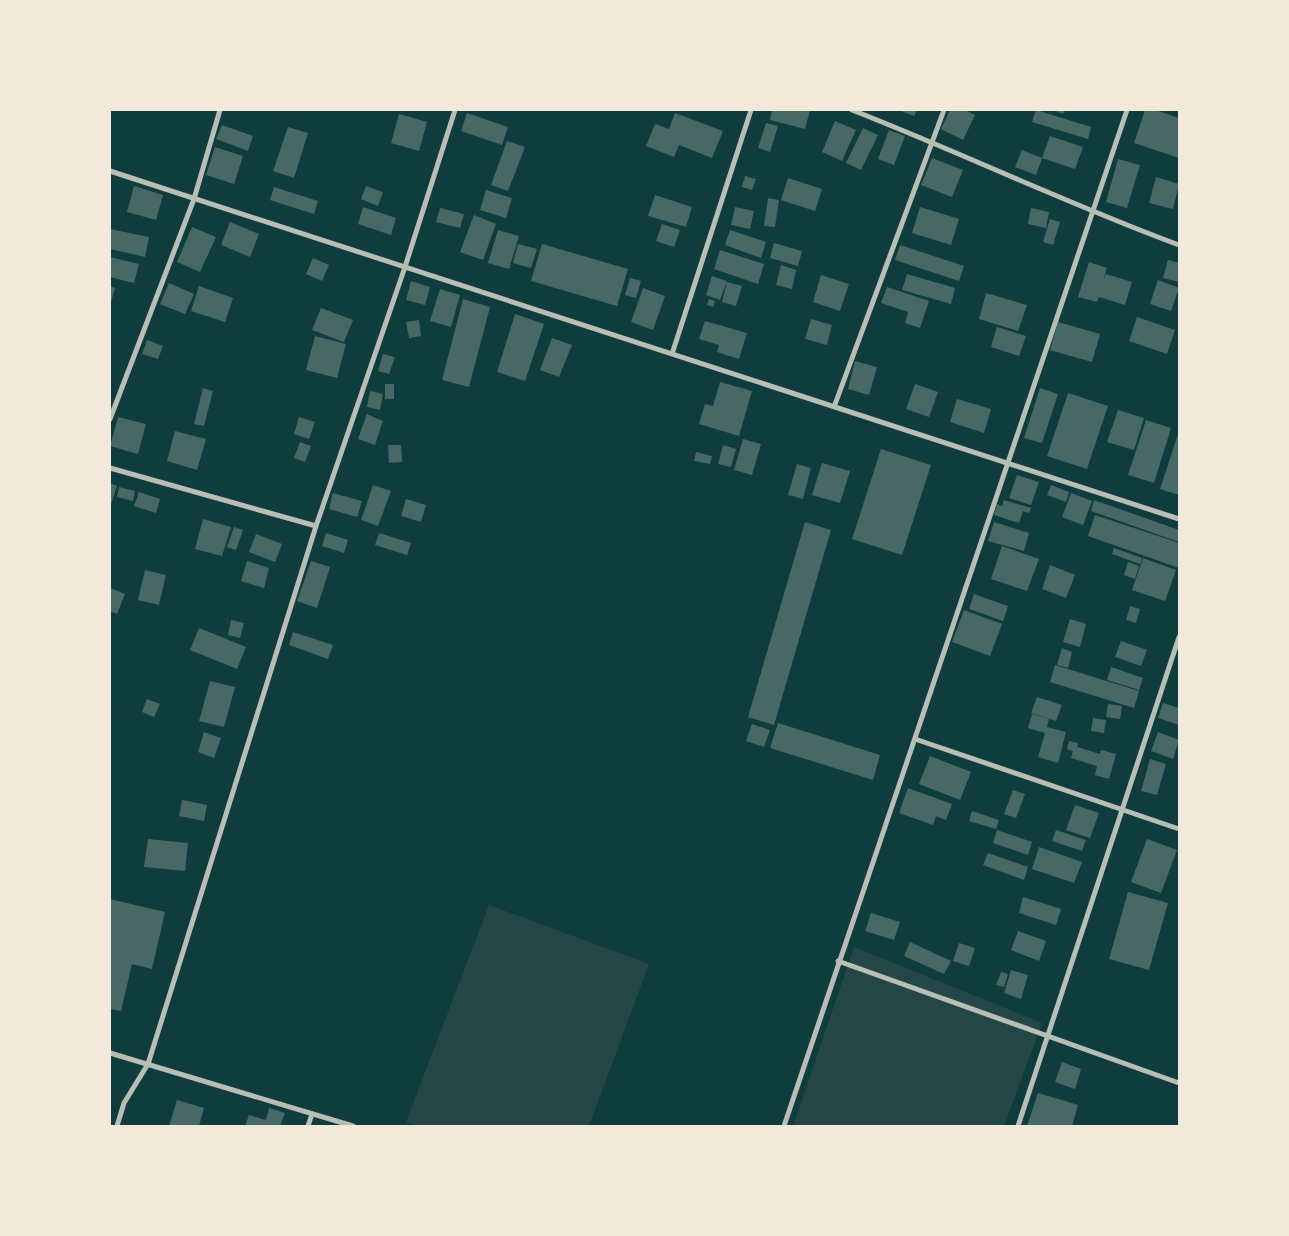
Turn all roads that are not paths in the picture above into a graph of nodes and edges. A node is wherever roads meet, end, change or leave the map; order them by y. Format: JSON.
{"nodes":[{"id":1,"x":220,"y":110,"type":"edge"},
{"id":2,"x":455,"y":110,"type":"edge"},
{"id":3,"x":750,"y":110,"type":"edge"},
{"id":4,"x":852,"y":110,"type":"edge"},
{"id":5,"x":944,"y":110,"type":"edge"},
{"id":6,"x":1127,"y":110,"type":"edge"},
{"id":7,"x":931,"y":141,"type":"junction"},
{"id":8,"x":110,"y":171,"type":"edge"},
{"id":9,"x":194,"y":199,"type":"junction"},
{"id":10,"x":1094,"y":213,"type":"junction"},
{"id":11,"x":1179,"y":246,"type":"edge"},
{"id":12,"x":405,"y":267,"type":"junction"},
{"id":13,"x":672,"y":354,"type":"junction"},
{"id":14,"x":834,"y":407,"type":"junction"},
{"id":15,"x":110,"y":420,"type":"edge"},
{"id":16,"x":1008,"y":464,"type":"junction"},
{"id":17,"x":110,"y":468,"type":"edge"},
{"id":18,"x":1179,"y":519,"type":"edge"},
{"id":19,"x":316,"y":526,"type":"junction"},
{"id":20,"x":1179,"y":636,"type":"edge"},
{"id":21,"x":915,"y":739,"type":"junction"},
{"id":22,"x":1122,"y":810,"type":"junction"},
{"id":23,"x":1179,"y":829,"type":"edge"},
{"id":24,"x":838,"y":961,"type":"junction"},
{"id":25,"x":1048,"y":1036,"type":"junction"},
{"id":26,"x":110,"y":1053,"type":"edge"},
{"id":27,"x":148,"y":1064,"type":"junction"},
{"id":28,"x":1179,"y":1083,"type":"edge"},
{"id":29,"x":312,"y":1114,"type":"junction"},
{"id":30,"x":117,"y":1126,"type":"edge"},
{"id":31,"x":308,"y":1126,"type":"edge"},
{"id":32,"x":354,"y":1126,"type":"edge"},
{"id":33,"x":784,"y":1126,"type":"edge"},
{"id":34,"x":1018,"y":1126,"type":"edge"}],
"edges":[{"from":1,"to":9,"type":"street"},
{"from":2,"to":12,"type":"street"},
{"from":3,"to":13,"type":"street"},
{"from":4,"to":7,"type":"street"},
{"from":5,"to":7,"type":"street"},
{"from":6,"to":10,"type":"street"},
{"from":7,"to":10,"type":"street"},
{"from":7,"to":14,"type":"street"},
{"from":8,"to":9,"type":"street"},
{"from":9,"to":12,"type":"street"},
{"from":9,"to":15,"type":"street"},
{"from":10,"to":11,"type":"street"},
{"from":10,"to":16,"type":"street"},
{"from":12,"to":13,"type":"street"},
{"from":12,"to":19,"type":"street"},
{"from":13,"to":14,"type":"street"},
{"from":14,"to":16,"type":"street"},
{"from":16,"to":18,"type":"street"},
{"from":16,"to":21,"type":"street"},
{"from":17,"to":19,"type":"street"},
{"from":19,"to":27,"type":"street"},
{"from":20,"to":22,"type":"street"},
{"from":21,"to":22,"type":"street"},
{"from":21,"to":24,"type":"street"},
{"from":22,"to":23,"type":"street"},
{"from":22,"to":25,"type":"street"},
{"from":24,"to":25,"type":"street"},
{"from":24,"to":33,"type":"street"},
{"from":25,"to":28,"type":"street"},
{"from":25,"to":34,"type":"street"},
{"from":26,"to":27,"type":"street"},
{"from":27,"to":29,"type":"street"},
{"from":27,"to":30,"type":"street"},
{"from":29,"to":31,"type":"street"},
{"from":29,"to":32,"type":"street"}]}
